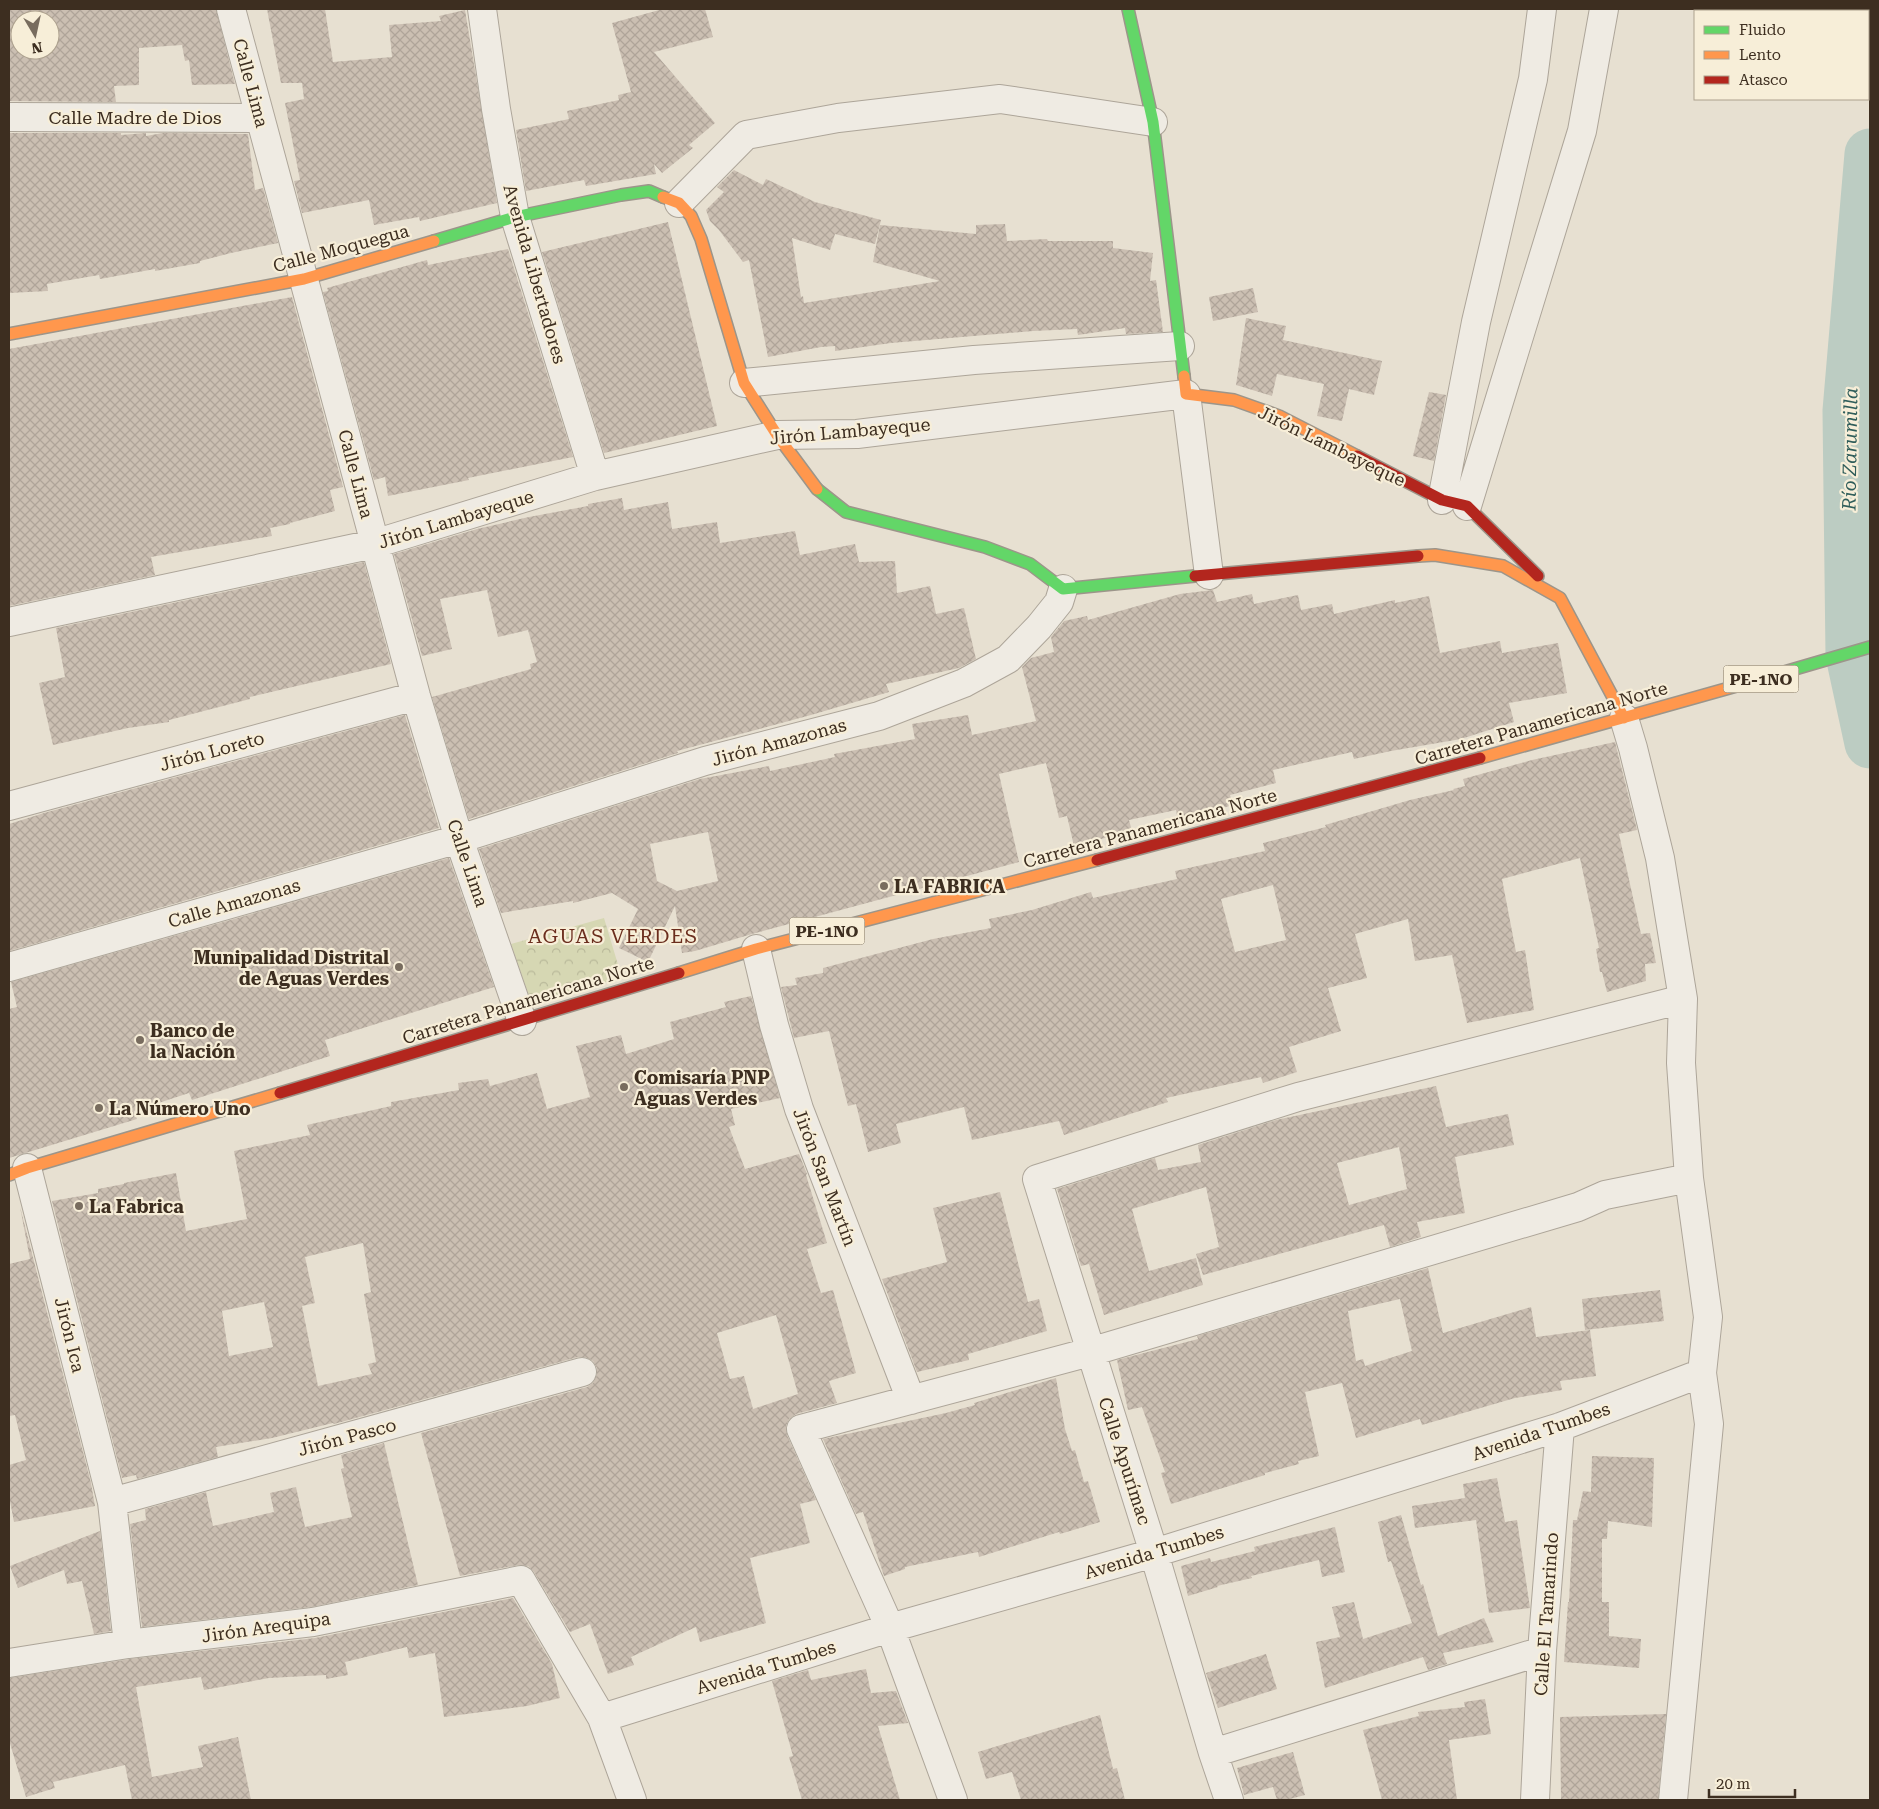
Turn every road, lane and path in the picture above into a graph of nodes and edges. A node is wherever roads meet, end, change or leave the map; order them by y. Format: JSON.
{"nodes":[{"id":1,"x":231,"y":9,"type":"edge"},
{"id":2,"x":482,"y":9,"type":"edge"},
{"id":3,"x":1128,"y":9,"type":"edge"},
{"id":4,"x":1542,"y":9,"type":"edge"},
{"id":5,"x":1604,"y":9,"type":"edge"},
{"id":6,"x":9,"y":117,"type":"edge"},
{"id":7,"x":260,"y":118,"type":"junction"},
{"id":8,"x":1153,"y":122,"type":"junction"},
{"id":9,"x":679,"y":203,"type":"junction"},
{"id":10,"x":515,"y":217,"type":"junction"},
{"id":11,"x":304,"y":280,"type":"junction"},
{"id":12,"x":9,"y":334,"type":"edge"},
{"id":13,"x":1180,"y":346,"type":"junction"},
{"id":14,"x":744,"y":383,"type":"junction"},
{"id":15,"x":1186,"y":394,"type":"junction"},
{"id":16,"x":777,"y":434,"type":"junction"},
{"id":17,"x":595,"y":476,"type":"junction"},
{"id":18,"x":1454,"y":503,"type":"junction"},
{"id":19,"x":374,"y":544,"type":"junction"},
{"id":20,"x":1209,"y":575,"type":"junction"},
{"id":21,"x":1063,"y":589,"type":"junction"},
{"id":22,"x":1560,"y":598,"type":"junction"},
{"id":23,"x":9,"y":622,"type":"edge"},
{"id":24,"x":1870,"y":647,"type":"edge"},
{"id":25,"x":416,"y":696,"type":"junction"},
{"id":26,"x":1624,"y":718,"type":"junction"},
{"id":27,"x":9,"y":806,"type":"edge"},
{"id":28,"x":459,"y":839,"type":"junction"},
{"id":29,"x":756,"y":949,"type":"junction"},
{"id":30,"x":9,"y":967,"type":"edge"},
{"id":31,"x":1683,"y":999,"type":"junction"},
{"id":32,"x":522,"y":1021,"type":"junction"},
{"id":33,"x":18,"y":1172,"type":"edge"},
{"id":34,"x":1689,"y":1178,"type":"junction"},
{"id":35,"x":1090,"y":1352,"type":"junction"},
{"id":36,"x":582,"y":1372,"type":"dead end"},
{"id":37,"x":1702,"y":1373,"type":"junction"},
{"id":38,"x":911,"y":1400,"type":"junction"},
{"id":39,"x":1560,"y":1427,"type":"junction"},
{"id":40,"x":112,"y":1502,"type":"junction"},
{"id":41,"x":1154,"y":1553,"type":"junction"},
{"id":42,"x":890,"y":1628,"type":"junction"},
{"id":43,"x":128,"y":1644,"type":"junction"},
{"id":44,"x":1542,"y":1651,"type":"junction"},
{"id":45,"x":9,"y":1664,"type":"edge"},
{"id":46,"x":602,"y":1718,"type":"junction"},
{"id":47,"x":1212,"y":1753,"type":"junction"},
{"id":48,"x":632,"y":1800,"type":"edge"},
{"id":49,"x":953,"y":1800,"type":"edge"},
{"id":50,"x":1229,"y":1800,"type":"edge"},
{"id":51,"x":1535,"y":1800,"type":"edge"},
{"id":52,"x":1673,"y":1800,"type":"edge"}],
"edges":[{"from":1,"to":7,"type":"street","name":"Calle Lima"},
{"from":2,"to":10,"type":"street","name":"Avenida Libertadores"},
{"from":3,"to":8,"type":"street"},
{"from":4,"to":18,"type":"street"},
{"from":5,"to":18,"type":"street"},
{"from":6,"to":7,"type":"street","name":"Calle Madre de Dios"},
{"from":7,"to":11,"type":"street","name":"Calle Lima"},
{"from":8,"to":9,"type":"street"},
{"from":8,"to":13,"type":"street"},
{"from":9,"to":10,"type":"street","name":"Calle Moquegua"},
{"from":9,"to":14,"type":"street"},
{"from":10,"to":11,"type":"street","name":"Calle Moquegua"},
{"from":10,"to":17,"type":"street","name":"Avenida Libertadores"},
{"from":11,"to":12,"type":"street","name":"Calle Moquegua"},
{"from":11,"to":19,"type":"street","name":"Calle Lima"},
{"from":13,"to":14,"type":"street"},
{"from":13,"to":15,"type":"street"},
{"from":14,"to":16,"type":"street"},
{"from":15,"to":16,"type":"street","name":"Jirón Lambayeque"},
{"from":15,"to":18,"type":"street","name":"Jirón Lambayeque"},
{"from":15,"to":20,"type":"street"},
{"from":16,"to":17,"type":"street","name":"Jirón Lambayeque"},
{"from":16,"to":21,"type":"street"},
{"from":17,"to":19,"type":"street","name":"Jirón Lambayeque"},
{"from":18,"to":22,"type":"street","name":"Jirón Lambayeque"},
{"from":19,"to":23,"type":"street","name":"Jirón Lambayeque"},
{"from":19,"to":25,"type":"street","name":"Calle Lima"},
{"from":20,"to":21,"type":"street"},
{"from":20,"to":22,"type":"street"},
{"from":21,"to":28,"type":"street","name":"Jirón Amazonas"},
{"from":22,"to":26,"type":"street","name":"Jirón Lambayeque"},
{"from":24,"to":26,"type":"street","name":"Carretera Panamericana Norte","number":"PE-1NO"},
{"from":25,"to":27,"type":"street","name":"Jirón Loreto"},
{"from":25,"to":28,"type":"street","name":"Calle Lima"},
{"from":26,"to":29,"type":"street","name":"Carretera Panamericana Norte","number":"PE-1NO"},
{"from":26,"to":31,"type":"street"},
{"from":28,"to":30,"type":"street","name":"Calle Amazonas"},
{"from":28,"to":32,"type":"street","name":"Calle Lima"},
{"from":29,"to":32,"type":"street","name":"Carretera Panamericana Norte","number":"PE-1NO"},
{"from":29,"to":38,"type":"street","name":"Jirón San Martín"},
{"from":31,"to":34,"type":"street"},
{"from":31,"to":35,"type":"street","name":"Calle Apurímac"},
{"from":32,"to":33,"type":"street","name":"Carretera Panamericana Norte","number":"PE-1NO"},
{"from":33,"to":40,"type":"street","name":"Jirón Ica"},
{"from":34,"to":35,"type":"street"},
{"from":34,"to":37,"type":"street"},
{"from":35,"to":38,"type":"street"},
{"from":35,"to":41,"type":"street","name":"Calle Apurímac"},
{"from":36,"to":40,"type":"street","name":"Jirón Pasco"},
{"from":37,"to":39,"type":"street","name":"Avenida Tumbes"},
{"from":37,"to":52,"type":"street"},
{"from":38,"to":42,"type":"street"},
{"from":39,"to":41,"type":"street","name":"Avenida Tumbes"},
{"from":39,"to":44,"type":"street","name":"Calle El Tamarindo"},
{"from":40,"to":43,"type":"street","name":"Jirón Ica"},
{"from":41,"to":42,"type":"street","name":"Avenida Tumbes"},
{"from":41,"to":47,"type":"street","name":"Calle Apurímac"},
{"from":42,"to":46,"type":"street","name":"Avenida Tumbes"},
{"from":42,"to":49,"type":"street"},
{"from":43,"to":45,"type":"street","name":"Jirón Arequipa"},
{"from":43,"to":46,"type":"street","name":"Jirón Arequipa"},
{"from":44,"to":47,"type":"street"},
{"from":44,"to":51,"type":"street","name":"Calle El Tamarindo"},
{"from":46,"to":48,"type":"street"},
{"from":47,"to":50,"type":"street","name":"Calle Apurímac"}]}
